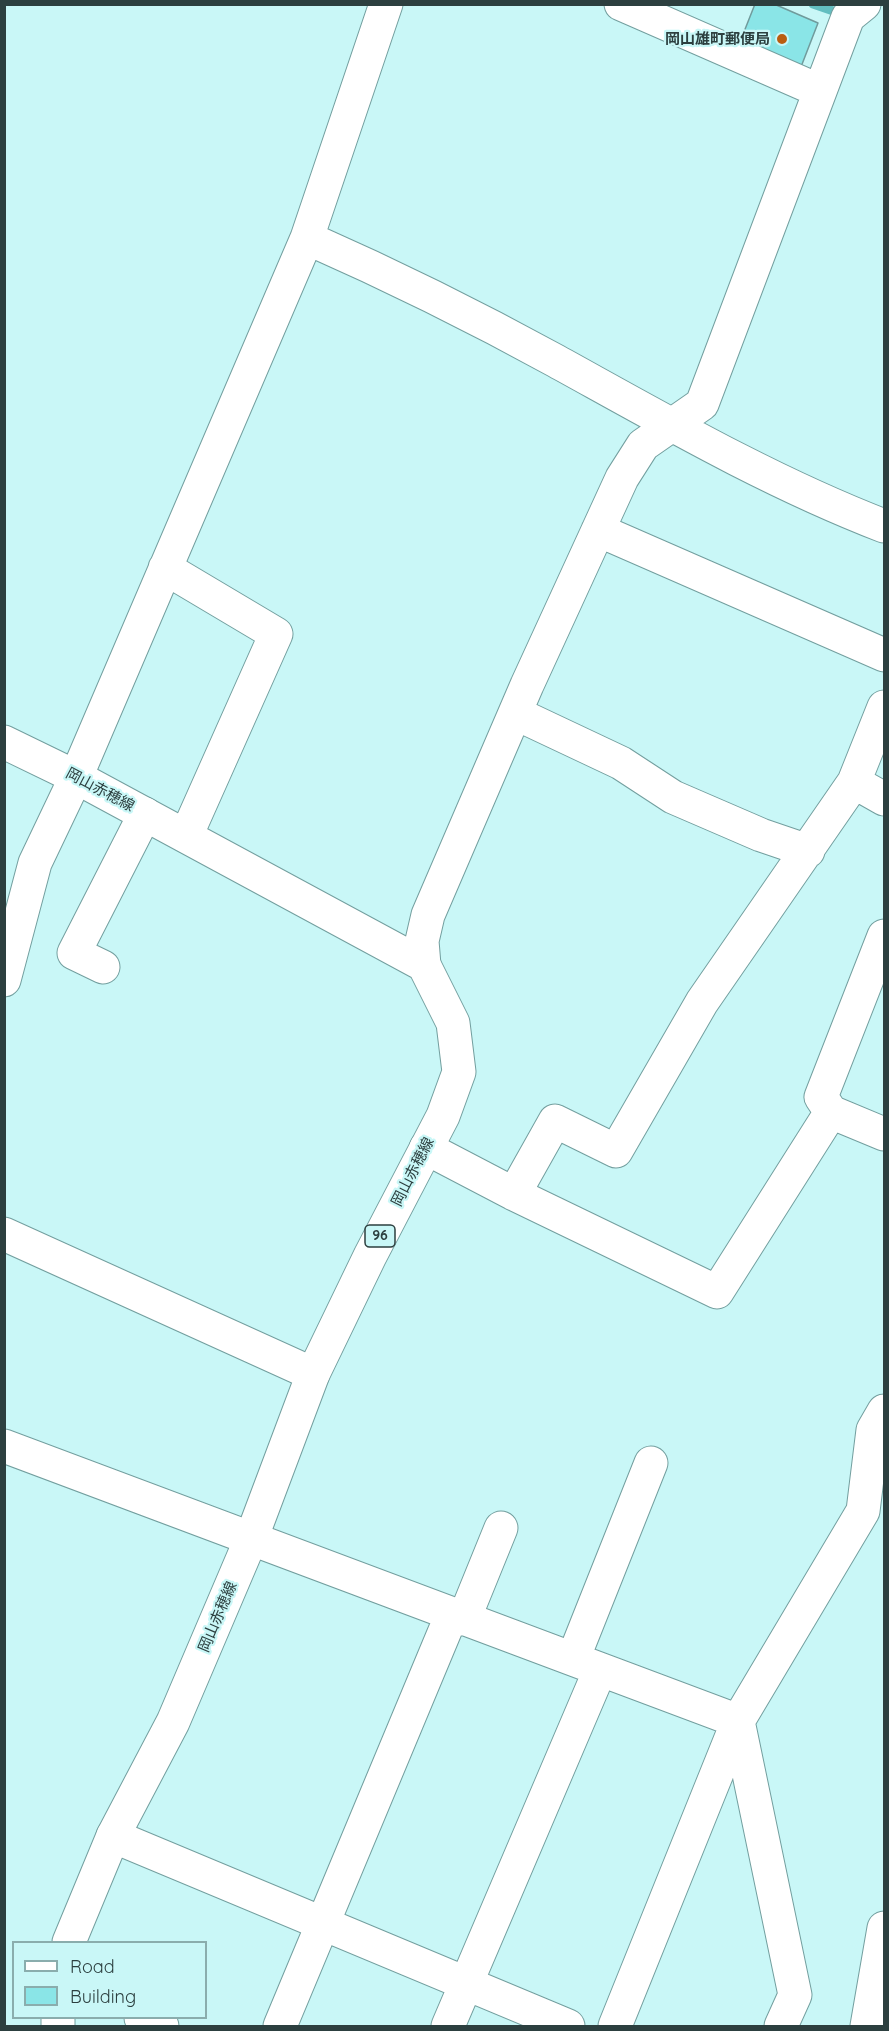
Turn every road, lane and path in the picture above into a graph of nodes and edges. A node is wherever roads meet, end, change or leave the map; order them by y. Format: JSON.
{"nodes":[{"id":1,"x":386,"y":4,"type":"edge"},
{"id":2,"x":621,"y":4,"type":"edge"},
{"id":3,"x":855,"y":6,"type":"edge"},
{"id":4,"x":820,"y":91,"type":"junction"},
{"id":5,"x":307,"y":238,"type":"junction"},
{"id":6,"x":669,"y":425,"type":"junction"},
{"id":7,"x":885,"y":526,"type":"edge"},
{"id":8,"x":598,"y":530,"type":"junction"},
{"id":9,"x":165,"y":568,"type":"junction"},
{"id":10,"x":885,"y":655,"type":"edge"},
{"id":11,"x":885,"y":707,"type":"edge"},
{"id":12,"x":515,"y":713,"type":"junction"},
{"id":13,"x":4,"y":742,"type":"edge"},
{"id":14,"x":76,"y":777,"type":"junction"},
{"id":15,"x":854,"y":782,"type":"junction"},
{"id":16,"x":885,"y":798,"type":"edge"},
{"id":17,"x":145,"y":814,"type":"junction"},
{"id":18,"x":186,"y":836,"type":"junction"},
{"id":19,"x":808,"y":851,"type":"junction"},
{"id":20,"x":885,"y":936,"type":"edge"},
{"id":21,"x":424,"y":965,"type":"junction"},
{"id":22,"x":103,"y":967,"type":"dead end"},
{"id":23,"x":4,"y":980,"type":"edge"},
{"id":24,"x":831,"y":1112,"type":"junction"},
{"id":25,"x":885,"y":1134,"type":"edge"},
{"id":26,"x":426,"y":1148,"type":"junction"},
{"id":27,"x":514,"y":1194,"type":"junction"},
{"id":28,"x":4,"y":1234,"type":"edge"},
{"id":29,"x":313,"y":1374,"type":"junction"},
{"id":30,"x":885,"y":1411,"type":"edge"},
{"id":31,"x":4,"y":1446,"type":"edge"},
{"id":32,"x":651,"y":1462,"type":"dead end"},
{"id":33,"x":501,"y":1528,"type":"dead end"},
{"id":34,"x":251,"y":1539,"type":"junction"},
{"id":35,"x":458,"y":1616,"type":"junction"},
{"id":36,"x":587,"y":1664,"type":"junction"},
{"id":37,"x":738,"y":1721,"type":"junction"},
{"id":38,"x":112,"y":1836,"type":"junction"},
{"id":39,"x":323,"y":1924,"type":"junction"},
{"id":40,"x":885,"y":1928,"type":"edge"},
{"id":41,"x":69,"y":1941,"type":"edge"},
{"id":42,"x":466,"y":1984,"type":"junction"},
{"id":43,"x":144,"y":2019,"type":"edge"},
{"id":44,"x":792,"y":2024,"type":"edge"},
{"id":45,"x":162,"y":2026,"type":"edge"},
{"id":46,"x":280,"y":2026,"type":"edge"},
{"id":47,"x":448,"y":2026,"type":"edge"},
{"id":48,"x":568,"y":2026,"type":"edge"},
{"id":49,"x":615,"y":2026,"type":"edge"},
{"id":50,"x":867,"y":2026,"type":"edge"}],
"edges":[{"from":1,"to":5,"type":"street"},
{"from":2,"to":4,"type":"street"},
{"from":3,"to":4,"type":"street"},
{"from":4,"to":6,"type":"street"},
{"from":5,"to":6,"type":"street"},
{"from":5,"to":9,"type":"street"},
{"from":6,"to":7,"type":"street"},
{"from":6,"to":8,"type":"street"},
{"from":8,"to":10,"type":"street"},
{"from":8,"to":12,"type":"street"},
{"from":9,"to":14,"type":"street"},
{"from":9,"to":18,"type":"street"},
{"from":11,"to":15,"type":"street"},
{"from":12,"to":19,"type":"street"},
{"from":12,"to":21,"type":"street"},
{"from":13,"to":14,"type":"street","name":"岡山赤穂線"},
{"from":14,"to":17,"type":"street","name":"岡山赤穂線"},
{"from":14,"to":23,"type":"street"},
{"from":15,"to":16,"type":"street"},
{"from":15,"to":19,"type":"street"},
{"from":17,"to":18,"type":"street","name":"岡山赤穂線"},
{"from":17,"to":22,"type":"street"},
{"from":18,"to":21,"type":"street","name":"岡山赤穂線"},
{"from":19,"to":27,"type":"street"},
{"from":20,"to":24,"type":"street"},
{"from":21,"to":26,"type":"street","name":"岡山赤穂線","number":"96"},
{"from":24,"to":25,"type":"street"},
{"from":24,"to":27,"type":"street"},
{"from":26,"to":27,"type":"street"},
{"from":26,"to":29,"type":"street","name":"岡山赤穂線","number":"96"},
{"from":28,"to":29,"type":"street"},
{"from":29,"to":34,"type":"street","name":"岡山赤穂線","number":"96"},
{"from":30,"to":37,"type":"street"},
{"from":31,"to":34,"type":"street"},
{"from":32,"to":36,"type":"street"},
{"from":33,"to":35,"type":"street"},
{"from":34,"to":35,"type":"street"},
{"from":34,"to":38,"type":"street","name":"岡山赤穂線","number":"96"},
{"from":35,"to":36,"type":"street"},
{"from":35,"to":39,"type":"street"},
{"from":36,"to":37,"type":"street"},
{"from":36,"to":42,"type":"street"},
{"from":37,"to":44,"type":"street"},
{"from":37,"to":49,"type":"street"},
{"from":38,"to":39,"type":"street"},
{"from":38,"to":41,"type":"street","name":"岡山赤穂線","number":"96"},
{"from":39,"to":42,"type":"street"},
{"from":39,"to":46,"type":"street"},
{"from":40,"to":50,"type":"street"},
{"from":42,"to":47,"type":"street"},
{"from":42,"to":48,"type":"street"},
{"from":43,"to":45,"type":"street"}]}
